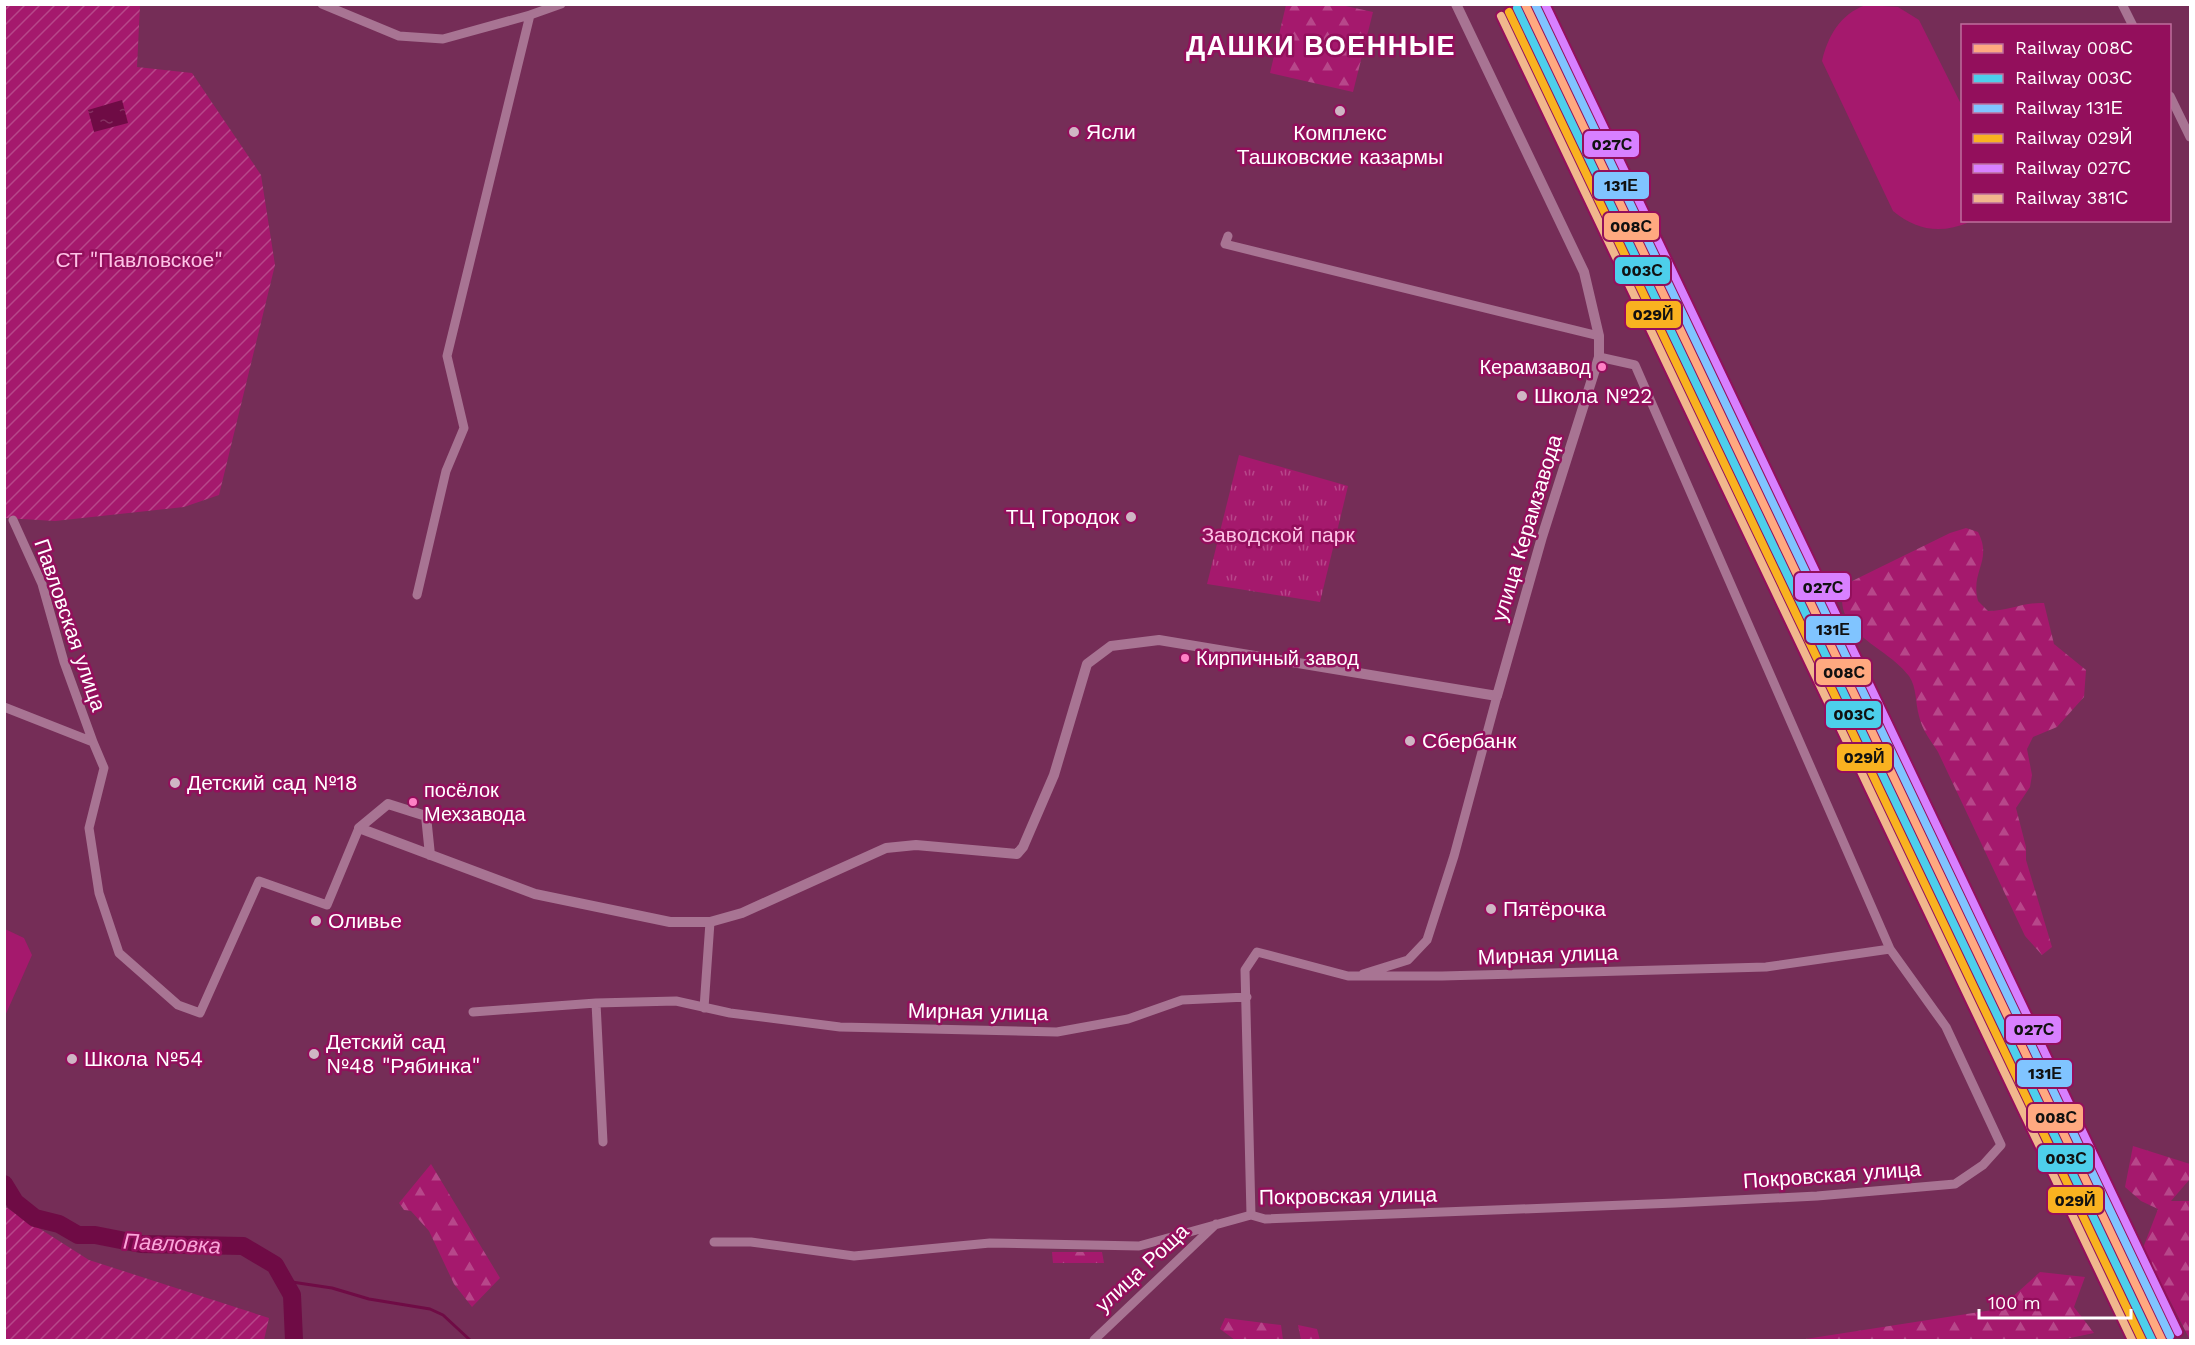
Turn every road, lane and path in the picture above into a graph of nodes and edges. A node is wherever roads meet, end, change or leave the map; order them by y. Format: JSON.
{"nodes":[{"id":1,"x":322,"y":4,"type":"edge"},
{"id":2,"x":561,"y":4,"type":"edge"},
{"id":3,"x":1456,"y":4,"type":"edge"},
{"id":4,"x":2122,"y":4,"type":"edge"},
{"id":5,"x":530,"y":15,"type":"junction"},
{"id":6,"x":2132,"y":24,"type":"edge"},
{"id":7,"x":2171,"y":100,"type":"edge"},
{"id":8,"x":2190,"y":136,"type":"edge"},
{"id":9,"x":1228,"y":236,"type":"dead end"},
{"id":10,"x":1599,"y":336,"type":"junction"},
{"id":11,"x":1599,"y":357,"type":"junction"},
{"id":12,"x":13,"y":520,"type":"dead end"},
{"id":13,"x":417,"y":595,"type":"dead end"},
{"id":14,"x":1497,"y":696,"type":"junction"},
{"id":15,"x":4,"y":707,"type":"edge"},
{"id":16,"x":93,"y":742,"type":"junction"},
{"id":17,"x":359,"y":828,"type":"junction"},
{"id":18,"x":430,"y":855,"type":"junction"},
{"id":19,"x":710,"y":922,"type":"junction"},
{"id":20,"x":1890,"y":949,"type":"junction"},
{"id":21,"x":1356,"y":976,"type":"junction"},
{"id":22,"x":1247,"y":997,"type":"junction"},
{"id":23,"x":596,"y":1003,"type":"junction"},
{"id":24,"x":704,"y":1008,"type":"junction"},
{"id":25,"x":473,"y":1012,"type":"dead end"},
{"id":26,"x":603,"y":1142,"type":"dead end"},
{"id":27,"x":1251,"y":1215,"type":"junction"},
{"id":28,"x":1217,"y":1223,"type":"junction"},
{"id":29,"x":714,"y":1242,"type":"dead end"},
{"id":30,"x":1094,"y":1341,"type":"edge"}],
"edges":[{"from":1,"to":5,"type":"street"},
{"from":2,"to":5,"type":"street"},
{"from":3,"to":10,"type":"street","name":"улица Керамзавода"},
{"from":4,"to":6,"type":"street"},
{"from":5,"to":13,"type":"street"},
{"from":7,"to":8,"type":"street"},
{"from":9,"to":10,"type":"street"},
{"from":10,"to":11,"type":"street","name":"улица Керамзавода"},
{"from":11,"to":14,"type":"street","name":"улица Керамзавода"},
{"from":11,"to":20,"type":"street"},
{"from":12,"to":16,"type":"street","name":"Павловская улица"},
{"from":14,"to":19,"type":"street"},
{"from":14,"to":21,"type":"street","name":"улица Керамзавода"},
{"from":15,"to":16,"type":"street"},
{"from":16,"to":17,"type":"street","name":"Павловская улица"},
{"from":17,"to":18,"type":"street"},
{"from":17,"to":18,"type":"street"},
{"from":18,"to":19,"type":"street"},
{"from":19,"to":24,"type":"street"},
{"from":20,"to":21,"type":"street","name":"Мирная улица"},
{"from":20,"to":27,"type":"street","name":"Покровская улица"},
{"from":21,"to":22,"type":"street","name":"Мирная улица"},
{"from":22,"to":24,"type":"street","name":"Мирная улица"},
{"from":22,"to":27,"type":"street","name":"Мирная улица"},
{"from":23,"to":24,"type":"street","name":"Мирная улица"},
{"from":23,"to":25,"type":"street","name":"Мирная улица"},
{"from":23,"to":26,"type":"street"},
{"from":27,"to":28,"type":"street","name":"Покровская улица"},
{"from":28,"to":29,"type":"street","name":"Покровская улица"},
{"from":28,"to":30,"type":"street","name":"улица Роща"}]}
